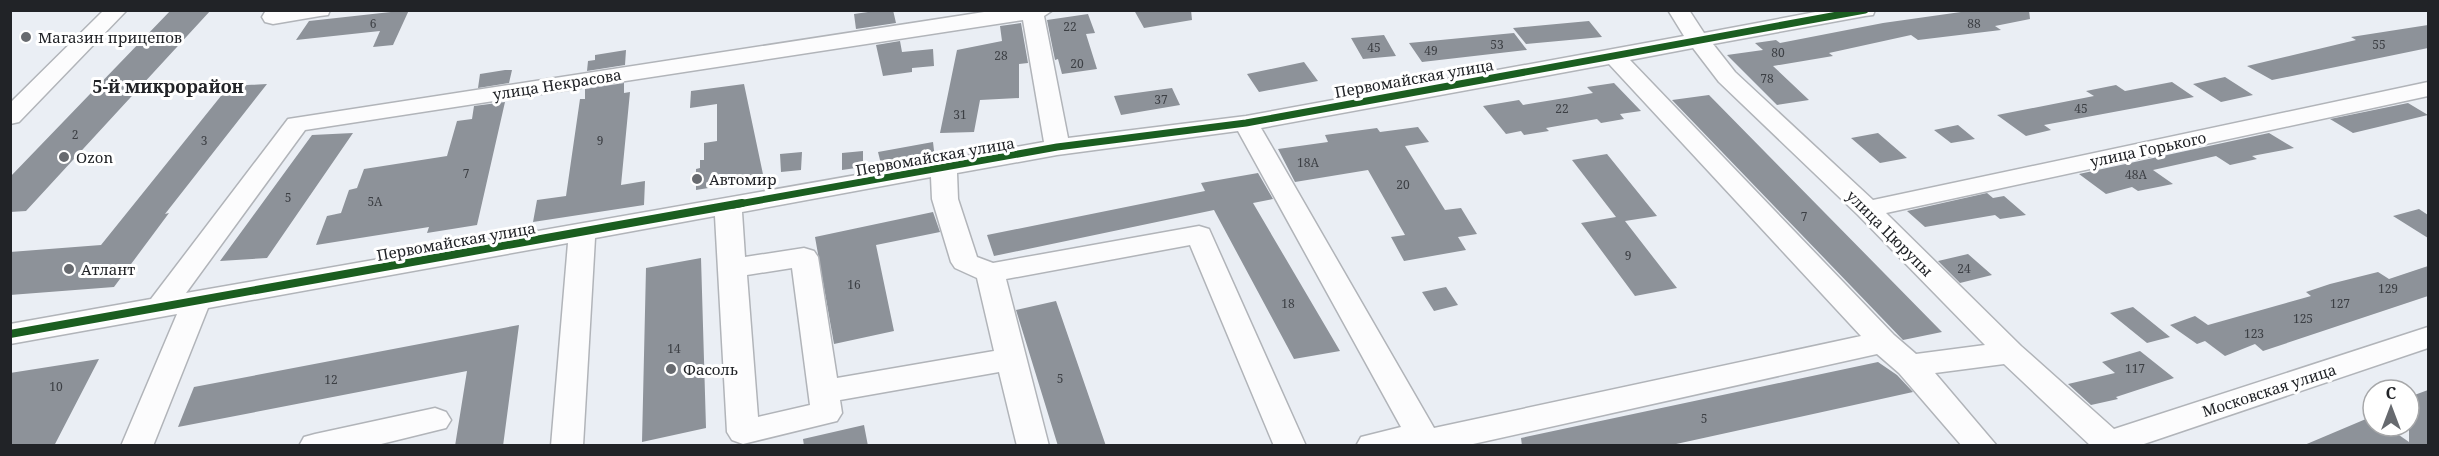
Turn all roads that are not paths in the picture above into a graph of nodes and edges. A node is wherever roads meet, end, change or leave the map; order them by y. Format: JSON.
{"nodes":[{"id":1,"x":117,"y":10,"type":"edge"},
{"id":2,"x":320,"y":10,"type":"edge"},
{"id":3,"x":1678,"y":10,"type":"edge"},
{"id":4,"x":1865,"y":10,"type":"edge"},
{"id":5,"x":1036,"y":11,"type":"edge"},
{"id":6,"x":273,"y":17,"type":"dead end"},
{"id":7,"x":1697,"y":39,"type":"junction"},
{"id":8,"x":1613,"y":55,"type":"junction"},
{"id":9,"x":2428,"y":89,"type":"edge"},
{"id":10,"x":10,"y":117,"type":"edge"},
{"id":11,"x":1246,"y":123,"type":"junction"},
{"id":12,"x":1057,"y":147,"type":"junction"},
{"id":13,"x":944,"y":168,"type":"junction"},
{"id":14,"x":728,"y":206,"type":"junction"},
{"id":15,"x":1867,"y":209,"type":"junction"},
{"id":16,"x":582,"y":232,"type":"junction"},
{"id":17,"x":731,"y":268,"type":"junction"},
{"id":18,"x":990,"y":273,"type":"junction"},
{"id":19,"x":197,"y":300,"type":"junction"},
{"id":20,"x":160,"y":306,"type":"junction"},
{"id":21,"x":10,"y":334,"type":"edge"},
{"id":22,"x":2428,"y":337,"type":"edge"},
{"id":23,"x":1883,"y":342,"type":"junction"},
{"id":24,"x":2010,"y":353,"type":"junction"},
{"id":25,"x":1010,"y":359,"type":"junction"},
{"id":26,"x":1910,"y":365,"type":"junction"},
{"id":27,"x":824,"y":392,"type":"junction"},
{"id":28,"x":435,"y":420,"type":"dead end"},
{"id":29,"x":1421,"y":434,"type":"junction"},
{"id":30,"x":2111,"y":444,"type":"edge"},
{"id":31,"x":137,"y":446,"type":"edge"},
{"id":32,"x":315,"y":446,"type":"edge"},
{"id":33,"x":567,"y":446,"type":"edge"},
{"id":34,"x":1033,"y":446,"type":"edge"},
{"id":35,"x":1290,"y":446,"type":"edge"},
{"id":36,"x":1372,"y":446,"type":"edge"},
{"id":37,"x":1981,"y":446,"type":"edge"}],
"edges":[{"from":1,"to":10,"type":"street"},
{"from":2,"to":6,"type":"street"},
{"from":3,"to":7,"type":"street","name":"улица Цюрупы"},
{"from":4,"to":7,"type":"street","name":"Первомайская улица"},
{"from":5,"to":12,"type":"street"},
{"from":5,"to":20,"type":"street","name":"улица Некрасова"},
{"from":7,"to":8,"type":"street","name":"Первомайская улица"},
{"from":7,"to":15,"type":"street","name":"улица Цюрупы"},
{"from":8,"to":11,"type":"street","name":"Первомайская улица"},
{"from":8,"to":23,"type":"street"},
{"from":9,"to":15,"type":"street","name":"улица Горького"},
{"from":11,"to":12,"type":"street","name":"Первомайская улица"},
{"from":11,"to":29,"type":"street"},
{"from":12,"to":13,"type":"street","name":"Первомайская улица"},
{"from":13,"to":14,"type":"street","name":"Первомайская улица"},
{"from":13,"to":18,"type":"street"},
{"from":14,"to":16,"type":"street","name":"Первомайская улица"},
{"from":14,"to":17,"type":"street"},
{"from":15,"to":24,"type":"street","name":"улица Цюрупы"},
{"from":16,"to":19,"type":"street","name":"Первомайская улица"},
{"from":16,"to":33,"type":"street"},
{"from":17,"to":27,"type":"street"},
{"from":17,"to":27,"type":"street"},
{"from":18,"to":25,"type":"street"},
{"from":18,"to":35,"type":"street"},
{"from":19,"to":20,"type":"street","name":"Первомайская улица"},
{"from":19,"to":31,"type":"street"},
{"from":20,"to":21,"type":"street","name":"Первомайская улица"},
{"from":22,"to":30,"type":"street","name":"Московская улица"},
{"from":23,"to":26,"type":"street"},
{"from":23,"to":29,"type":"street"},
{"from":24,"to":26,"type":"street"},
{"from":24,"to":30,"type":"street","name":"улица Цюрупы"},
{"from":25,"to":27,"type":"street"},
{"from":25,"to":34,"type":"street"},
{"from":26,"to":37,"type":"street"},
{"from":28,"to":32,"type":"street"},
{"from":29,"to":36,"type":"street"}]}
